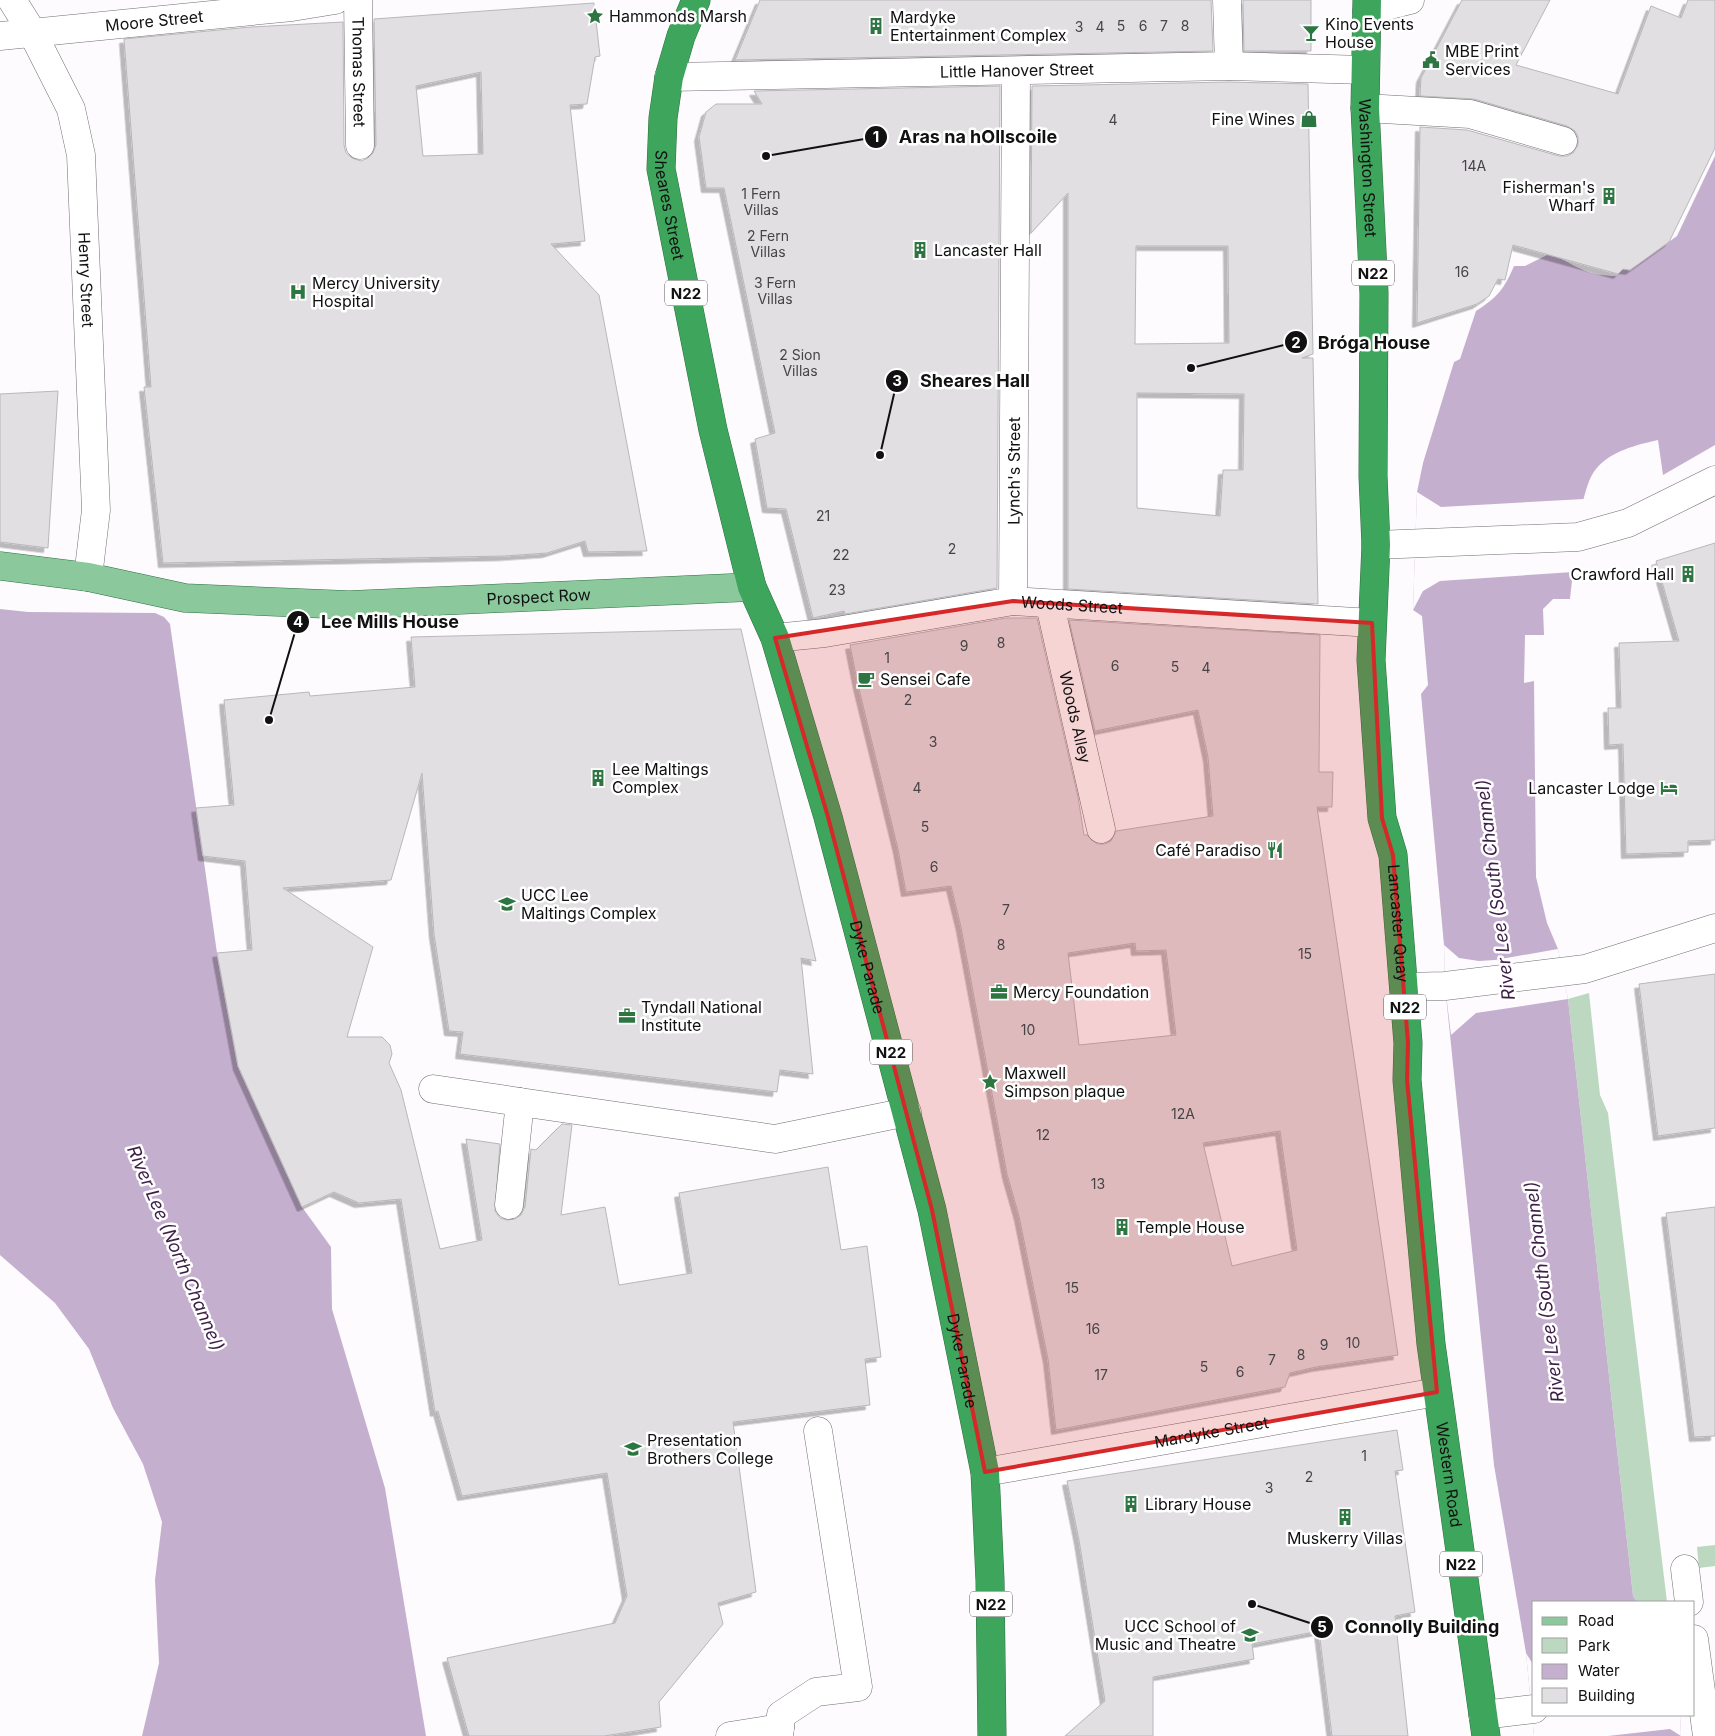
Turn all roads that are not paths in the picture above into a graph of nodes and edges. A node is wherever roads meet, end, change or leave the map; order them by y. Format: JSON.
{"nodes":[{"id":1,"x":12,"y":0,"type":"edge"},
{"id":2,"x":335,"y":0,"type":"edge"},
{"id":3,"x":358,"y":0,"type":"edge"},
{"id":4,"x":696,"y":0,"type":"edge"},
{"id":5,"x":1227,"y":0,"type":"edge"},
{"id":6,"x":1410,"y":0,"type":"edge"},
{"id":7,"x":1367,"y":6,"type":"edge"},
{"id":8,"x":32,"y":32,"type":"junction"},
{"id":9,"x":0,"y":36,"type":"edge"},
{"id":10,"x":1229,"y":66,"type":"junction"},
{"id":11,"x":1365,"y":70,"type":"junction"},
{"id":12,"x":1016,"y":71,"type":"junction"},
{"id":13,"x":669,"y":77,"type":"junction"},
{"id":14,"x":1365,"y":108,"type":"junction"},
{"id":15,"x":1563,"y":141,"type":"dead end"},
{"id":16,"x":360,"y":145,"type":"dead end"},
{"id":17,"x":1715,"y":480,"type":"edge"},
{"id":18,"x":1376,"y":545,"type":"junction"},
{"id":19,"x":0,"y":566,"type":"edge"},
{"id":20,"x":88,"y":577,"type":"junction"},
{"id":21,"x":752,"y":587,"type":"junction"},
{"id":22,"x":1013,"y":602,"type":"junction"},
{"id":23,"x":1050,"y":605,"type":"junction"},
{"id":24,"x":1372,"y":623,"type":"junction"},
{"id":25,"x":775,"y":638,"type":"junction"},
{"id":26,"x":1101,"y":829,"type":"dead end"},
{"id":27,"x":1711,"y":929,"type":"edge"},
{"id":28,"x":1404,"y":987,"type":"junction"},
{"id":29,"x":433,"y":1089,"type":"dead end"},
{"id":30,"x":520,"y":1102,"type":"junction"},
{"id":31,"x":907,"y":1112,"type":"junction"},
{"id":32,"x":509,"y":1205,"type":"dead end"},
{"id":33,"x":1437,"y":1392,"type":"junction"},
{"id":34,"x":818,"y":1431,"type":"dead end"},
{"id":35,"x":985,"y":1472,"type":"junction"},
{"id":36,"x":1685,"y":1569,"type":"dead end"},
{"id":37,"x":1689,"y":1601,"type":"edge"},
{"id":38,"x":1695,"y":1643,"type":"edge"},
{"id":39,"x":1703,"y":1687,"type":"edge"},
{"id":40,"x":1532,"y":1709,"type":"edge"},
{"id":41,"x":1484,"y":1725,"type":"edge"},
{"id":42,"x":780,"y":1732,"type":"edge"},
{"id":43,"x":730,"y":1736,"type":"edge"},
{"id":44,"x":992,"y":1736,"type":"edge"},
{"id":45,"x":1707,"y":1736,"type":"edge"}],
"edges":[{"from":1,"to":8,"type":"street","name":"Henry Street"},
{"from":2,"to":8,"type":"street","name":"Moore Street"},
{"from":3,"to":16,"type":"street","name":"Thomas Street"},
{"from":4,"to":13,"type":"highway","name":"Sheares Street","number":"N22"},
{"from":5,"to":10,"type":"street"},
{"from":6,"to":7,"type":"street"},
{"from":7,"to":11,"type":"highway","name":"Washington Street","number":"N22"},
{"from":8,"to":9,"type":"street","name":"Moore Street"},
{"from":8,"to":20,"type":"street","name":"Henry Street"},
{"from":10,"to":11,"type":"street","name":"Little Hanover Street"},
{"from":10,"to":12,"type":"street","name":"Little Hanover Street"},
{"from":11,"to":14,"type":"highway","name":"Washington Street","number":"N22"},
{"from":12,"to":13,"type":"street","name":"Little Hanover Street"},
{"from":12,"to":22,"type":"street","name":"Lynch's Street"},
{"from":13,"to":21,"type":"highway","name":"Sheares Street","number":"N22"},
{"from":14,"to":15,"type":"street"},
{"from":14,"to":18,"type":"highway","name":"Washington Street","number":"N22"},
{"from":17,"to":18,"type":"street"},
{"from":18,"to":24,"type":"highway","name":"Lancaster Quay","number":"N22"},
{"from":19,"to":20,"type":"main road","name":"Prospect Row"},
{"from":20,"to":21,"type":"main road","name":"Prospect Row"},
{"from":21,"to":25,"type":"highway","name":"Dyke Parade","number":"N22"},
{"from":22,"to":23,"type":"street","name":"Woods Street"},
{"from":22,"to":25,"type":"street","name":"Woods Street"},
{"from":23,"to":24,"type":"street","name":"Woods Street"},
{"from":23,"to":26,"type":"street","name":"Woods Alley"},
{"from":24,"to":28,"type":"highway","name":"Lancaster Quay","number":"N22"},
{"from":25,"to":31,"type":"highway","name":"Dyke Parade","number":"N22"},
{"from":27,"to":28,"type":"street"},
{"from":28,"to":33,"type":"highway","name":"Lancaster Quay","number":"N22"},
{"from":29,"to":30,"type":"street"},
{"from":30,"to":31,"type":"street"},
{"from":30,"to":32,"type":"street"},
{"from":31,"to":35,"type":"highway","name":"Dyke Parade","number":"N22"},
{"from":33,"to":35,"type":"street","name":"Mardyke Street"},
{"from":33,"to":41,"type":"highway","name":"Western Road","number":"N22"},
{"from":34,"to":42,"type":"street"},
{"from":35,"to":44,"type":"highway","number":"N22"},
{"from":36,"to":37,"type":"street"},
{"from":38,"to":39,"type":"street"},
{"from":39,"to":45,"type":"street"},
{"from":40,"to":41,"type":"street"},
{"from":42,"to":43,"type":"street"}]}
